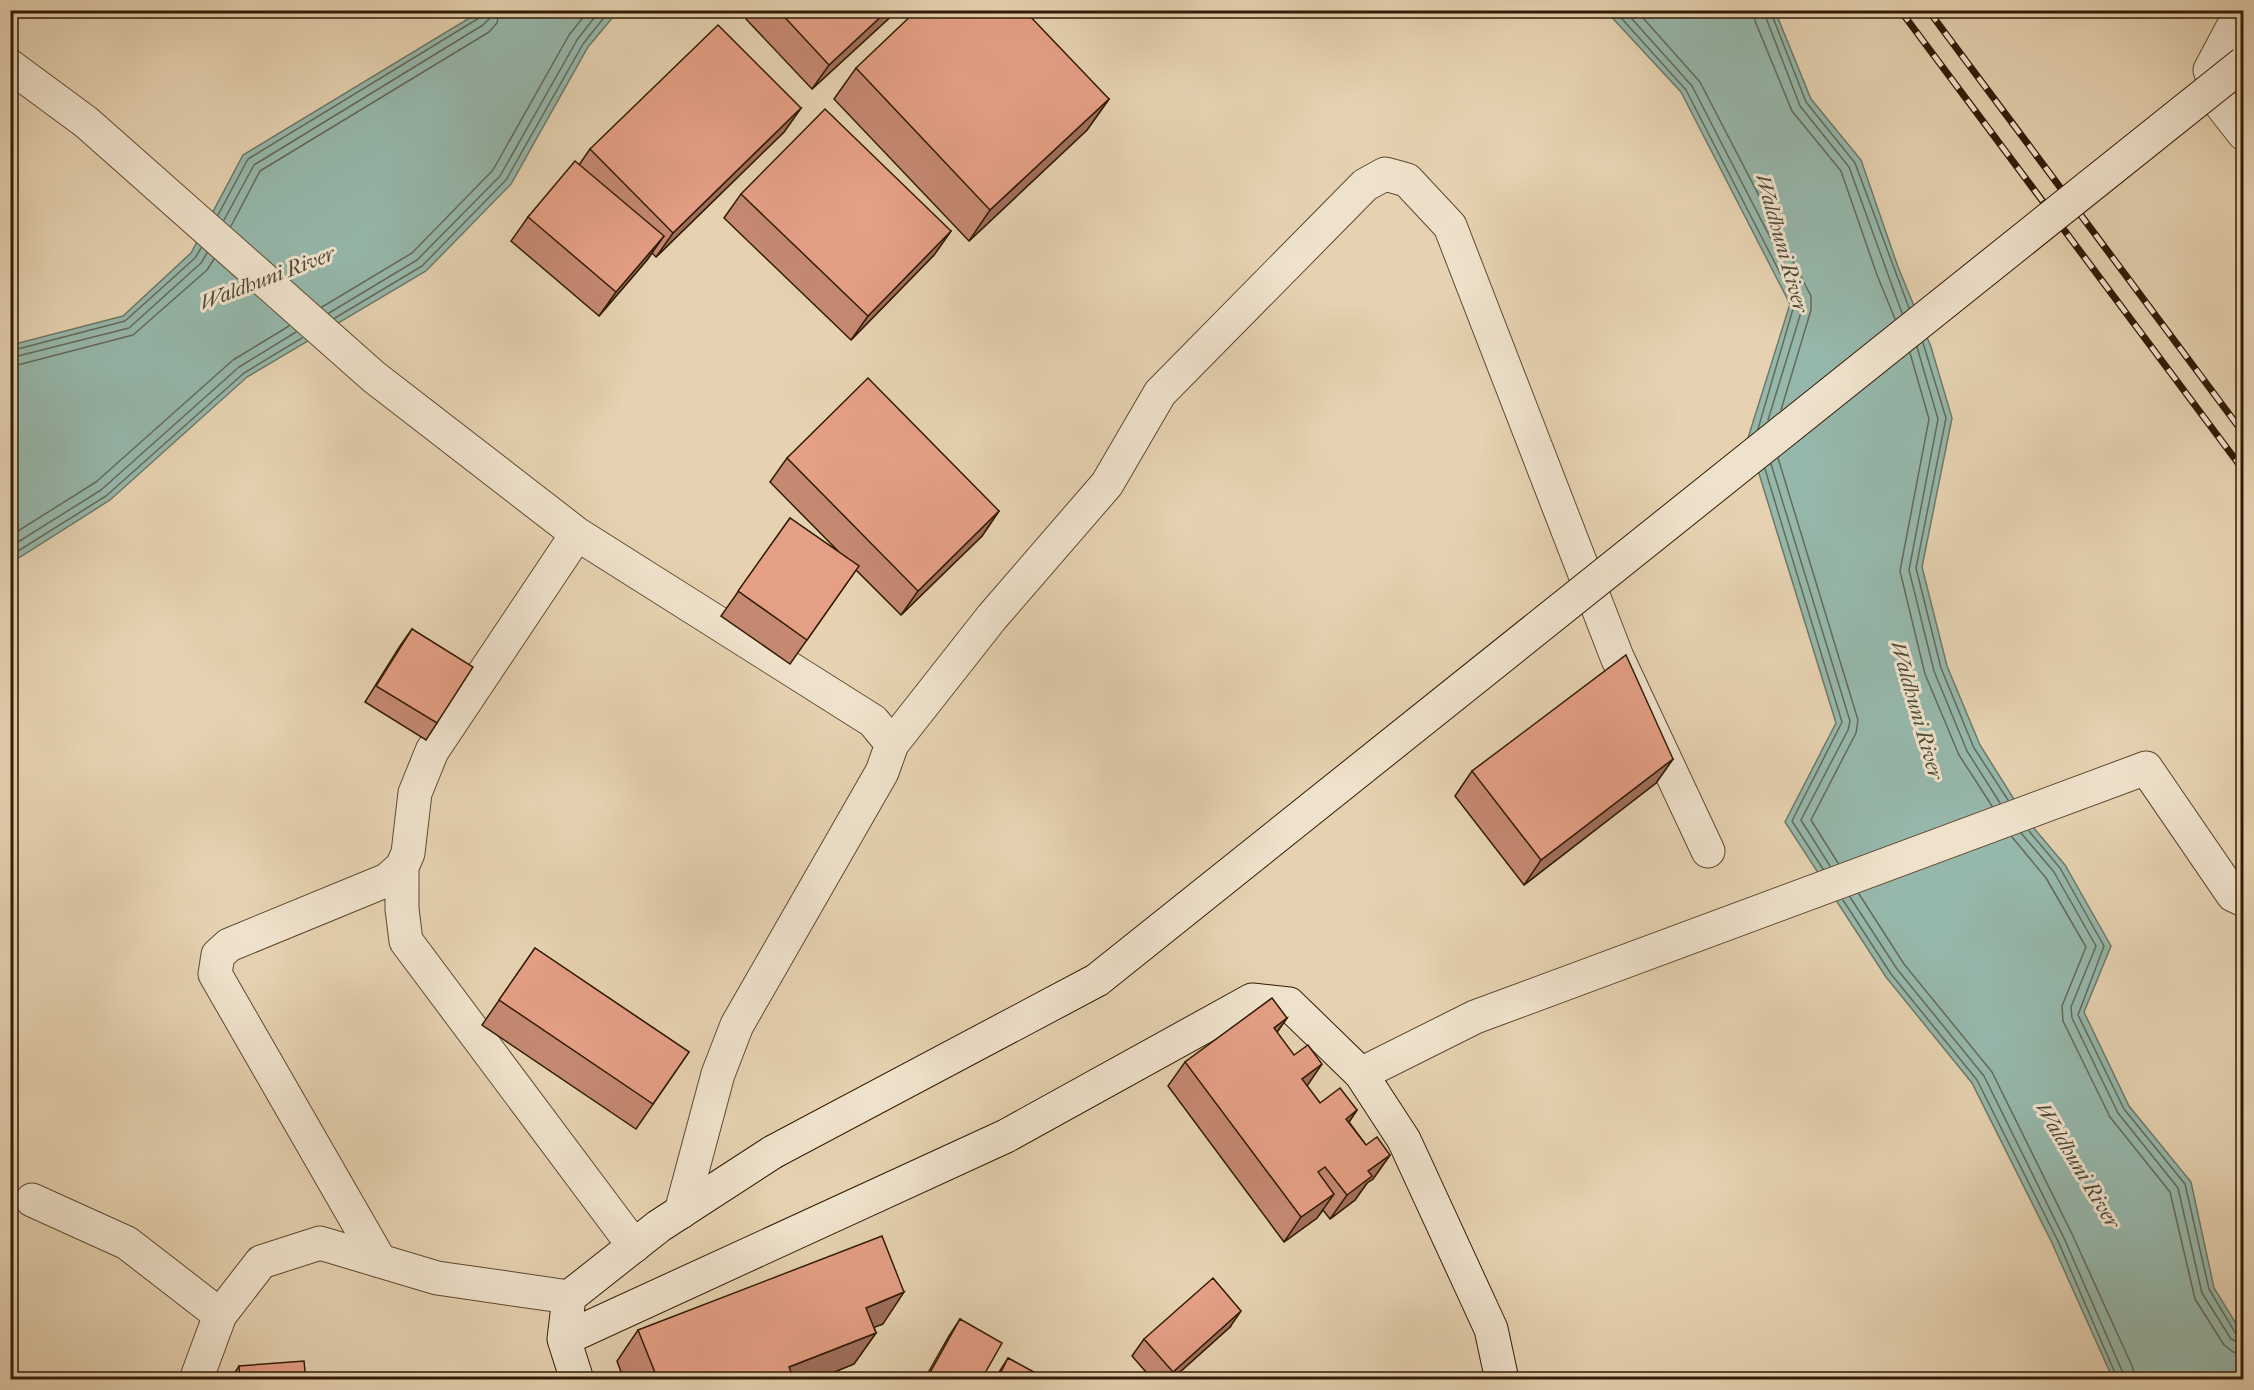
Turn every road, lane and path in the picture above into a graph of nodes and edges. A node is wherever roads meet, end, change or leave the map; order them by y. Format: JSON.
{"nodes":[{"id":1,"x":2242,"y":10,"type":"edge"},
{"id":2,"x":2244,"y":63,"type":"edge"},
{"id":3,"x":11,"y":68,"type":"edge"},
{"id":4,"x":2244,"y":134,"type":"edge"},
{"id":5,"x":577,"y":534,"type":"junction"},
{"id":6,"x":892,"y":744,"type":"junction"},
{"id":7,"x":1708,"y":851,"type":"dead end"},
{"id":8,"x":402,"y":867,"type":"junction"},
{"id":9,"x":2244,"y":900,"type":"edge"},
{"id":10,"x":1361,"y":1074,"type":"junction"},
{"id":11,"x":32,"y":1200,"type":"dead end"},
{"id":12,"x":681,"y":1212,"type":"junction"},
{"id":13,"x":634,"y":1246,"type":"junction"},
{"id":14,"x":380,"y":1261,"type":"junction"},
{"id":15,"x":569,"y":1297,"type":"junction"},
{"id":16,"x":220,"y":1315,"type":"junction"},
{"id":17,"x":564,"y":1339,"type":"junction"},
{"id":18,"x":195,"y":1380,"type":"edge"},
{"id":19,"x":577,"y":1380,"type":"edge"},
{"id":20,"x":1502,"y":1380,"type":"edge"}],
"edges":[{"from":1,"to":4,"type":"street"},
{"from":2,"to":12,"type":"street","bridge":true},
{"from":3,"to":5,"type":"street"},
{"from":5,"to":6,"type":"street"},
{"from":5,"to":8,"type":"street"},
{"from":6,"to":7,"type":"street"},
{"from":6,"to":12,"type":"street"},
{"from":8,"to":13,"type":"street"},
{"from":8,"to":14,"type":"street"},
{"from":9,"to":10,"type":"street"},
{"from":10,"to":17,"type":"street"},
{"from":10,"to":20,"type":"street"},
{"from":11,"to":16,"type":"street"},
{"from":12,"to":13,"type":"street"},
{"from":13,"to":15,"type":"street"},
{"from":14,"to":15,"type":"street"},
{"from":14,"to":16,"type":"street"},
{"from":15,"to":17,"type":"street"},
{"from":16,"to":18,"type":"street"},
{"from":17,"to":19,"type":"street"}]}
